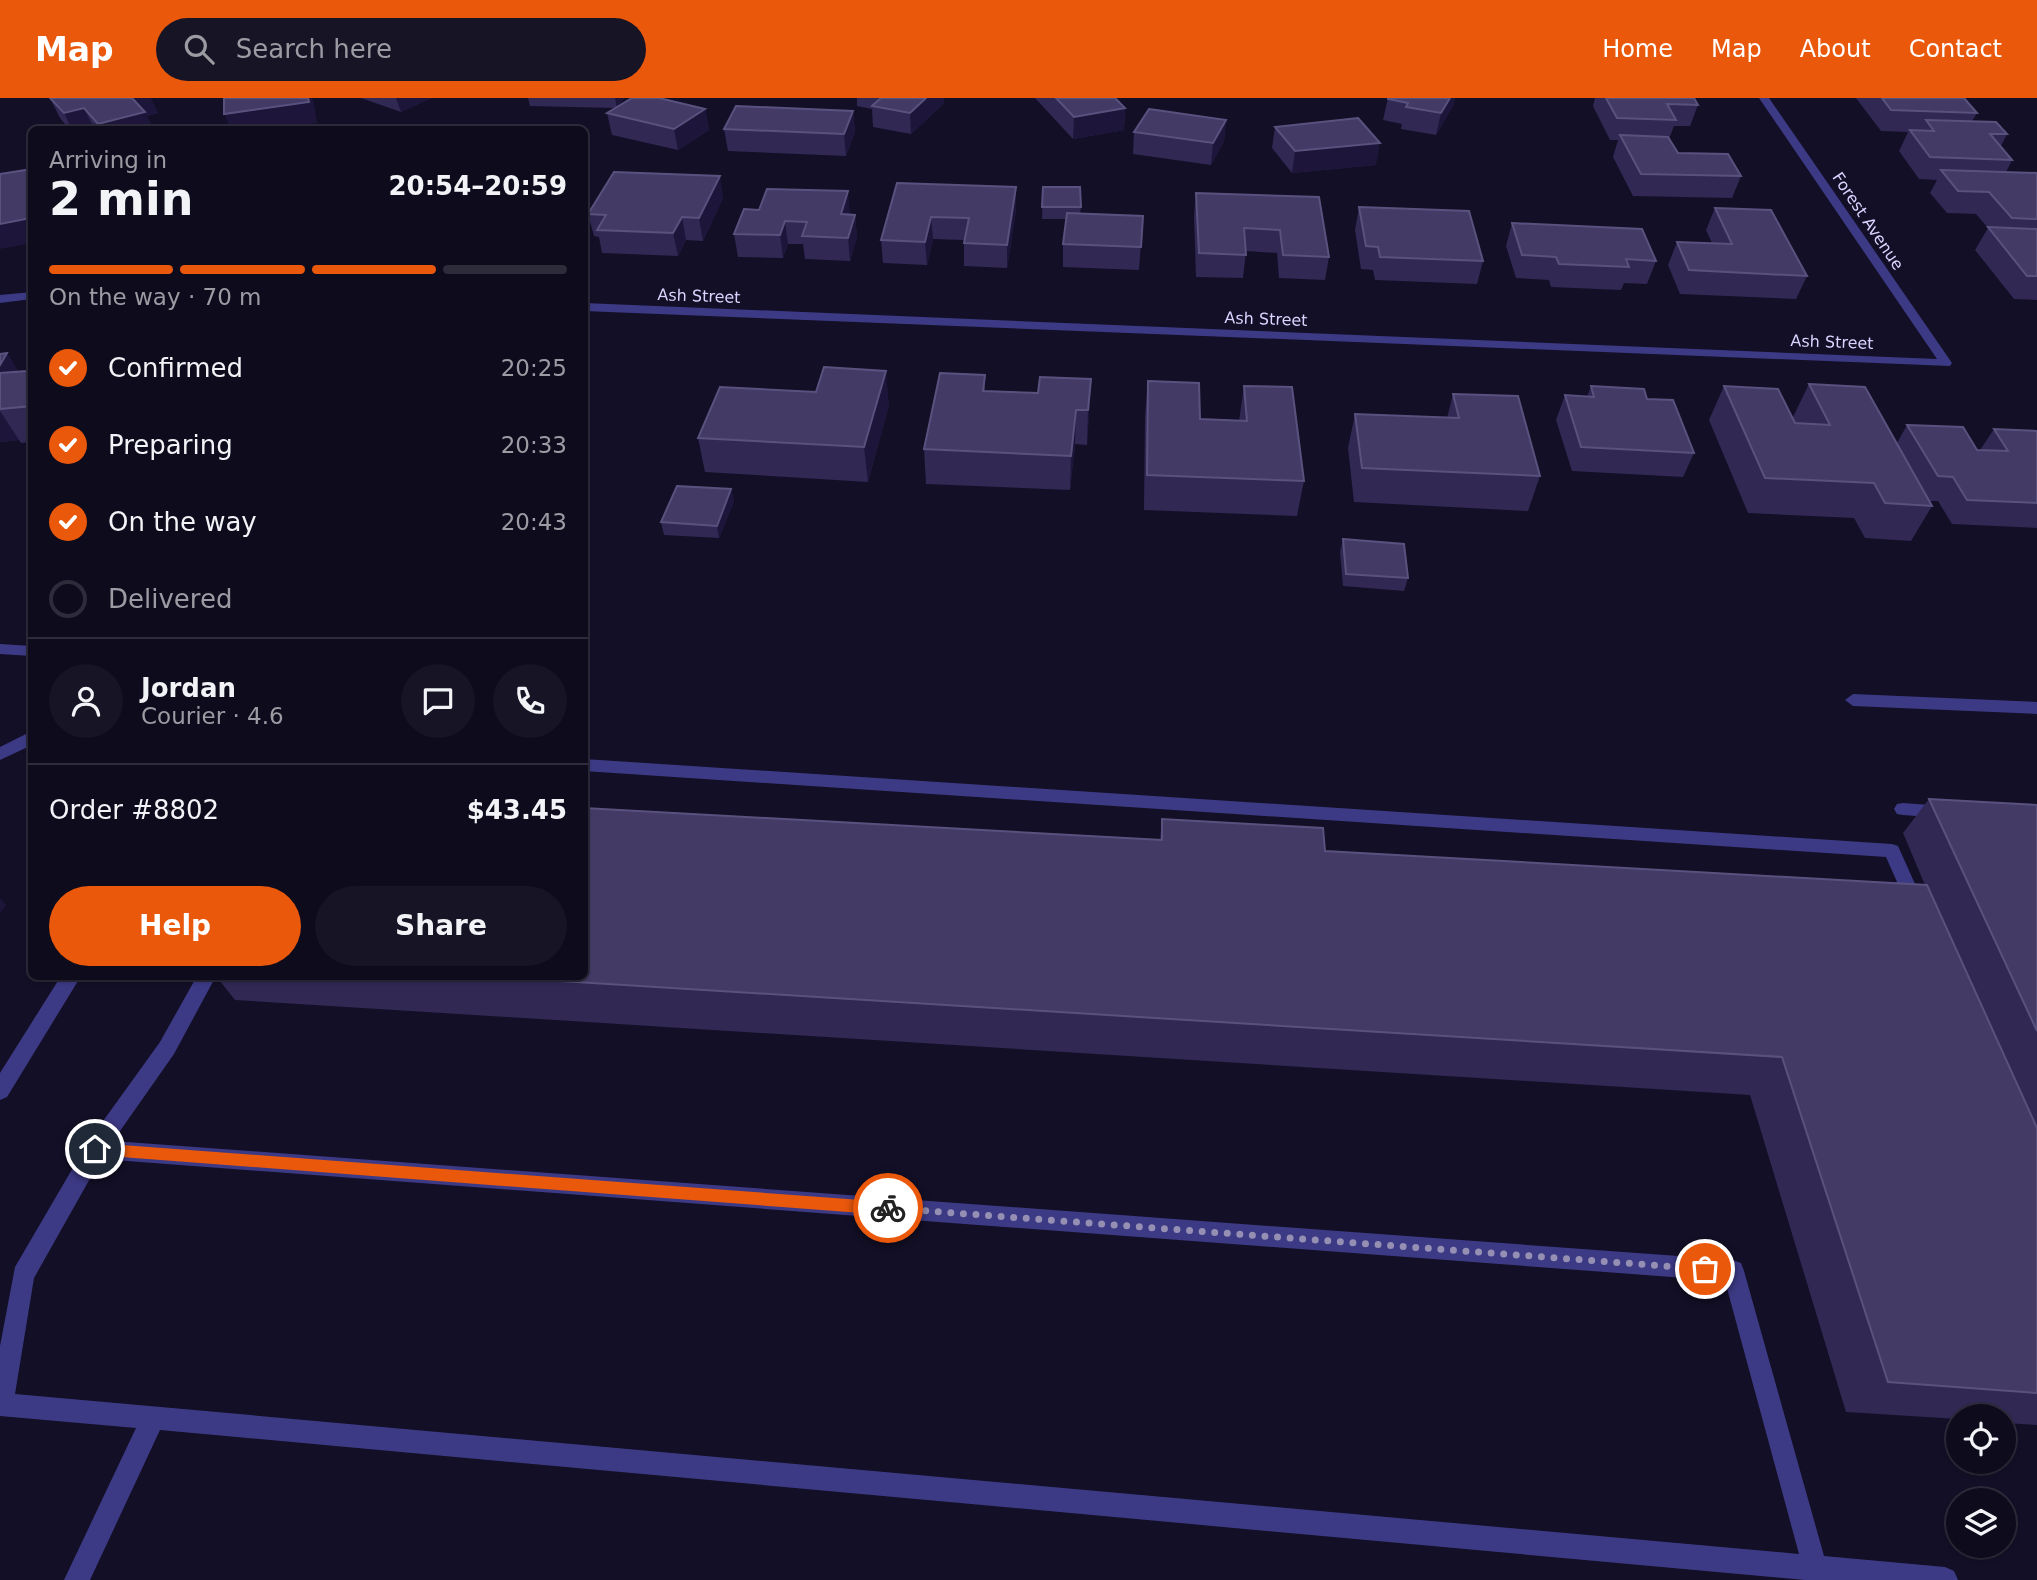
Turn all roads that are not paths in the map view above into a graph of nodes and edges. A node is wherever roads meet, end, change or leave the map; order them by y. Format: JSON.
{"nodes":[{"id":1,"x":1764,"y":98,"type":"edge"},
{"id":2,"x":28,"y":296,"type":"edge"},
{"id":3,"x":0,"y":299,"type":"edge"},
{"id":4,"x":588,"y":307,"type":"edge"},
{"id":5,"x":1945,"y":363,"type":"joint"},
{"id":6,"x":0,"y":649,"type":"edge"},
{"id":7,"x":28,"y":651,"type":"edge"},
{"id":8,"x":1853,"y":700,"type":"dead end"},
{"id":9,"x":2037,"y":708,"type":"edge"},
{"id":10,"x":28,"y":739,"type":"edge"},
{"id":11,"x":0,"y":754,"type":"edge"},
{"id":12,"x":588,"y":765,"type":"edge"},
{"id":13,"x":1903,"y":809,"type":"dead end"},
{"id":14,"x":1956,"y":813,"type":"edge"},
{"id":15,"x":1920,"y":915,"type":"edge"},
{"id":16,"x":69,"y":980,"type":"edge"},
{"id":17,"x":205,"y":980,"type":"edge"},
{"id":18,"x":0,"y":1091,"type":"edge"},
{"id":19,"x":95,"y":1149,"type":"junction"},
{"id":20,"x":1,"y":1404,"type":"edge"},
{"id":21,"x":153,"y":1419,"type":"junction"},
{"id":22,"x":1815,"y":1568,"type":"junction"},
{"id":23,"x":77,"y":1580,"type":"edge"},
{"id":24,"x":1945,"y":1580,"type":"edge"}],
"edges":[{"from":1,"to":5,"type":"street","name":"Forest Avenue"},
{"from":2,"to":3,"type":"street"},
{"from":4,"to":5,"type":"street","name":"Ash Street"},
{"from":6,"to":7,"type":"street"},
{"from":8,"to":9,"type":"street"},
{"from":10,"to":11,"type":"street"},
{"from":12,"to":15,"type":"street"},
{"from":13,"to":14,"type":"street"},
{"from":16,"to":18,"type":"street"},
{"from":17,"to":19,"type":"street"},
{"from":19,"to":20,"type":"street"},
{"from":19,"to":22,"type":"street"},
{"from":20,"to":21,"type":"street"},
{"from":21,"to":22,"type":"street"},
{"from":21,"to":23,"type":"street"},
{"from":22,"to":24,"type":"street"}]}
